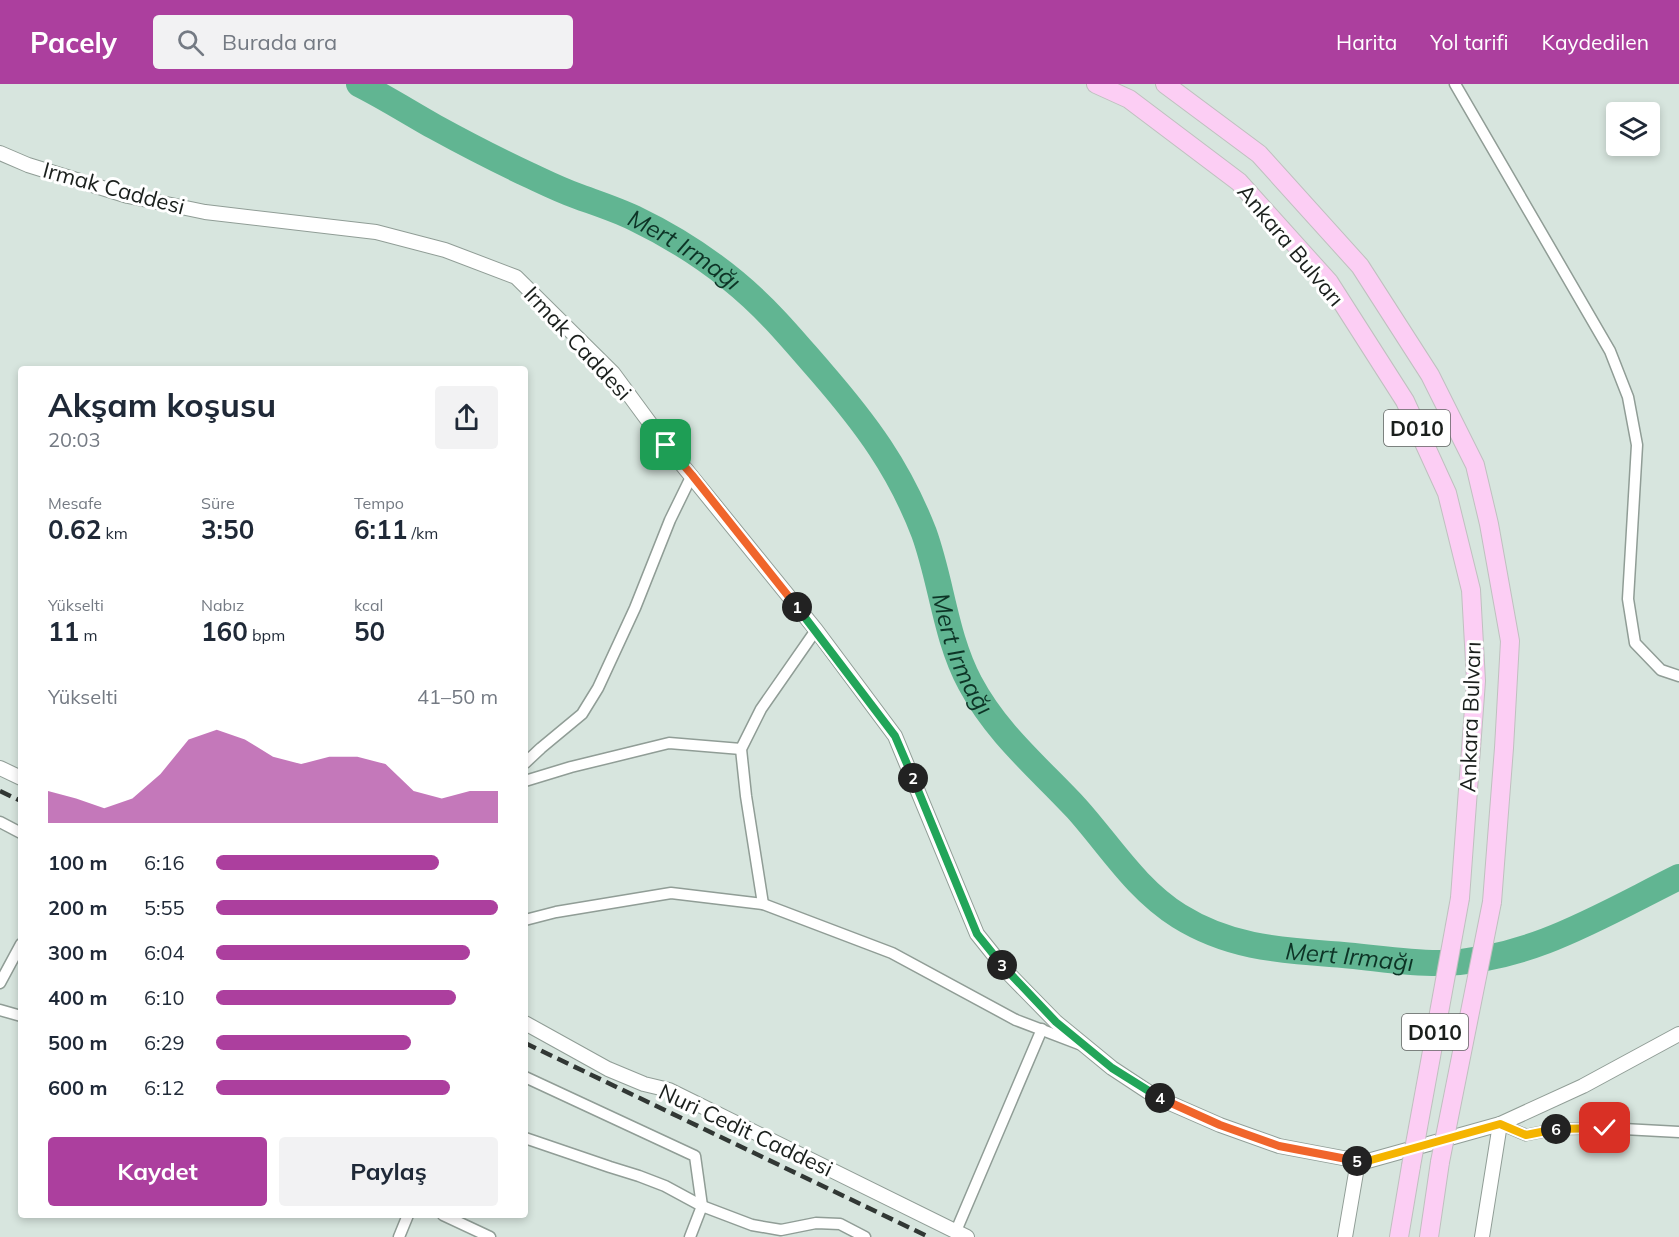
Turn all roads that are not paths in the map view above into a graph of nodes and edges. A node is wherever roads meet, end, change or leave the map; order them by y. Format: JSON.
{"nodes":[{"id":1,"x":1096,"y":84,"type":"edge"},
{"id":2,"x":1165,"y":84,"type":"edge"},
{"id":3,"x":1455,"y":84,"type":"edge"},
{"id":4,"x":0,"y":153,"type":"edge"},
{"id":5,"x":692,"y":475,"type":"junction"},
{"id":6,"x":816,"y":630,"type":"junction"},
{"id":7,"x":1679,"y":676,"type":"edge"},
{"id":8,"x":741,"y":749,"type":"junction"},
{"id":9,"x":528,"y":760,"type":"edge"},
{"id":10,"x":0,"y":768,"type":"edge"},
{"id":11,"x":18,"y":777,"type":"edge"},
{"id":12,"x":528,"y":780,"type":"edge"},
{"id":13,"x":0,"y":822,"type":"edge"},
{"id":14,"x":18,"y":831,"type":"edge"},
{"id":15,"x":763,"y":904,"type":"junction"},
{"id":16,"x":528,"y":919,"type":"edge"},
{"id":17,"x":18,"y":950,"type":"edge"},
{"id":18,"x":0,"y":983,"type":"edge"},
{"id":19,"x":0,"y":1010,"type":"edge"},
{"id":20,"x":18,"y":1015,"type":"edge"},
{"id":21,"x":528,"y":1025,"type":"edge"},
{"id":22,"x":1041,"y":1029,"type":"junction"},
{"id":23,"x":1679,"y":1034,"type":"edge"},
{"id":24,"x":1086,"y":1047,"type":"junction"},
{"id":25,"x":528,"y":1078,"type":"edge"},
{"id":26,"x":1500,"y":1124,"type":"junction"},
{"id":27,"x":1679,"y":1132,"type":"edge"},
{"id":28,"x":528,"y":1139,"type":"edge"},
{"id":29,"x":1358,"y":1161,"type":"junction"},
{"id":30,"x":702,"y":1206,"type":"junction"},
{"id":31,"x":407,"y":1218,"type":"edge"},
{"id":32,"x":449,"y":1218,"type":"edge"},
{"id":33,"x":962,"y":1234,"type":"edge"},
{"id":34,"x":399,"y":1237,"type":"edge"},
{"id":35,"x":490,"y":1237,"type":"edge"},
{"id":36,"x":690,"y":1237,"type":"edge"},
{"id":37,"x":865,"y":1237,"type":"edge"},
{"id":38,"x":1345,"y":1237,"type":"edge"},
{"id":39,"x":1399,"y":1237,"type":"edge"},
{"id":40,"x":1429,"y":1237,"type":"edge"},
{"id":41,"x":1482,"y":1237,"type":"edge"}],
"edges":[{"from":1,"to":39,"type":"highway","name":"Ankara Bulvarı","number":"D010","bridge":true},
{"from":2,"to":40,"type":"highway","name":"Ankara Bulvarı","number":"D010","bridge":true},
{"from":3,"to":7,"type":"street"},
{"from":4,"to":5,"type":"street","name":"Irmak Caddesi"},
{"from":5,"to":6,"type":"street","name":"Irmak Caddesi"},
{"from":5,"to":9,"type":"street"},
{"from":6,"to":8,"type":"street"},
{"from":6,"to":24,"type":"street","name":"Irmak Caddesi"},
{"from":8,"to":12,"type":"street"},
{"from":8,"to":15,"type":"street"},
{"from":10,"to":11,"type":"street"},
{"from":13,"to":14,"type":"street"},
{"from":15,"to":16,"type":"street"},
{"from":15,"to":22,"type":"street"},
{"from":17,"to":18,"type":"street"},
{"from":19,"to":20,"type":"street"},
{"from":21,"to":33,"type":"street","name":"Nuri Cedit Caddesi"},
{"from":22,"to":24,"type":"street"},
{"from":22,"to":33,"type":"street"},
{"from":23,"to":26,"type":"street","name":"Irmak Caddesi"},
{"from":24,"to":29,"type":"street","name":"Irmak Caddesi"},
{"from":25,"to":30,"type":"street"},
{"from":26,"to":27,"type":"street"},
{"from":26,"to":29,"type":"street","name":"Irmak Caddesi"},
{"from":26,"to":41,"type":"street"},
{"from":28,"to":30,"type":"street"},
{"from":29,"to":38,"type":"street"},
{"from":30,"to":36,"type":"street"},
{"from":30,"to":37,"type":"street"},
{"from":31,"to":34,"type":"street"},
{"from":32,"to":35,"type":"street"}]}
